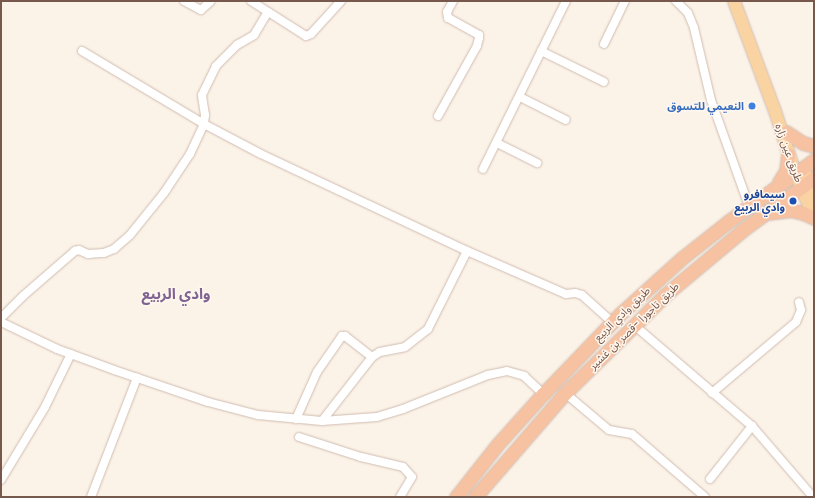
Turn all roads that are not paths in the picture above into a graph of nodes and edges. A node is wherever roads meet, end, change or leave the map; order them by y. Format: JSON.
{"nodes":[{"id":1,"x":184,"y":1,"type":"edge"},
{"id":2,"x":210,"y":1,"type":"edge"},
{"id":3,"x":251,"y":1,"type":"edge"},
{"id":4,"x":341,"y":1,"type":"edge"},
{"id":5,"x":454,"y":1,"type":"edge"},
{"id":6,"x":566,"y":1,"type":"edge"},
{"id":7,"x":626,"y":1,"type":"edge"},
{"id":8,"x":676,"y":1,"type":"edge"},
{"id":9,"x":734,"y":1,"type":"edge"},
{"id":10,"x":268,"y":12,"type":"junction"},
{"id":11,"x":604,"y":44,"type":"dead end"},
{"id":12,"x":82,"y":51,"type":"dead end"},
{"id":13,"x":541,"y":51,"type":"junction"},
{"id":14,"x":604,"y":82,"type":"dead end"},
{"id":15,"x":520,"y":96,"type":"junction"},
{"id":16,"x":775,"y":111,"type":"junction"},
{"id":17,"x":438,"y":116,"type":"dead end"},
{"id":18,"x":566,"y":120,"type":"dead end"},
{"id":19,"x":204,"y":124,"type":"junction"},
{"id":20,"x":786,"y":132,"type":"junction"},
{"id":21,"x":497,"y":144,"type":"junction"},
{"id":22,"x":814,"y":146,"type":"edge"},
{"id":23,"x":788,"y":154,"type":"junction"},
{"id":24,"x":814,"y":160,"type":"edge"},
{"id":25,"x":537,"y":163,"type":"dead end"},
{"id":26,"x":483,"y":169,"type":"dead end"},
{"id":27,"x":799,"y":170,"type":"junction"},
{"id":28,"x":808,"y":182,"type":"edge"},
{"id":29,"x":774,"y":188,"type":"junction"},
{"id":30,"x":814,"y":194,"type":"edge"},
{"id":31,"x":749,"y":206,"type":"junction"},
{"id":32,"x":764,"y":214,"type":"junction"},
{"id":33,"x":814,"y":218,"type":"edge"},
{"id":34,"x":467,"y":251,"type":"junction"},
{"id":35,"x":799,"y":302,"type":"dead end"},
{"id":36,"x":1,"y":318,"type":"edge"},
{"id":37,"x":1,"y":322,"type":"edge"},
{"id":38,"x":612,"y":322,"type":"junction"},
{"id":39,"x":634,"y":325,"type":"junction"},
{"id":40,"x":71,"y":354,"type":"junction"},
{"id":41,"x":372,"y":357,"type":"junction"},
{"id":42,"x":137,"y":378,"type":"junction"},
{"id":43,"x":565,"y":393,"type":"junction"},
{"id":44,"x":712,"y":393,"type":"junction"},
{"id":45,"x":543,"y":394,"type":"junction"},
{"id":46,"x":296,"y":419,"type":"junction"},
{"id":47,"x":322,"y":421,"type":"junction"},
{"id":48,"x":752,"y":426,"type":"junction"},
{"id":49,"x":299,"y":437,"type":"dead end"},
{"id":50,"x":710,"y":479,"type":"dead end"},
{"id":51,"x":1,"y":480,"type":"edge"},
{"id":52,"x":91,"y":497,"type":"edge"},
{"id":53,"x":400,"y":497,"type":"edge"},
{"id":54,"x":456,"y":497,"type":"edge"},
{"id":55,"x":475,"y":497,"type":"edge"},
{"id":56,"x":705,"y":497,"type":"edge"},
{"id":57,"x":812,"y":497,"type":"edge"}],
"edges":[{"from":1,"to":2,"type":"street"},
{"from":3,"to":10,"type":"street"},
{"from":4,"to":10,"type":"street"},
{"from":5,"to":17,"type":"street"},
{"from":6,"to":13,"type":"street"},
{"from":7,"to":11,"type":"street"},
{"from":8,"to":31,"type":"street"},
{"from":9,"to":16,"type":"main road"},
{"from":10,"to":19,"type":"street"},
{"from":12,"to":19,"type":"street"},
{"from":13,"to":14,"type":"street"},
{"from":13,"to":15,"type":"street"},
{"from":15,"to":18,"type":"street"},
{"from":15,"to":21,"type":"street"},
{"from":16,"to":20,"type":"main road"},
{"from":16,"to":23,"type":"main road","name":"طريق عين زاره"},
{"from":19,"to":34,"type":"street"},
{"from":19,"to":36,"type":"street"},
{"from":20,"to":22,"type":"highway"},
{"from":20,"to":27,"type":"main road"},
{"from":21,"to":25,"type":"street"},
{"from":21,"to":26,"type":"street"},
{"from":23,"to":27,"type":"main road","name":"طريق عين زاره"},
{"from":23,"to":29,"type":"highway"},
{"from":24,"to":27,"type":"highway","name":"طريق وادي الربيع"},
{"from":27,"to":28,"type":"main road","name":"طريق عين زاره"},
{"from":27,"to":29,"type":"highway","name":"طريق وادي الربيع"},
{"from":28,"to":30,"type":"main road","name":"طريق عين زاره"},
{"from":28,"to":32,"type":"highway","name":"طريق تاجورا -قصر بن غشير"},
{"from":28,"to":33,"type":"main road","name":"طريق عين زاره"},
{"from":29,"to":31,"type":"highway","name":"طريق وادي الربيع"},
{"from":31,"to":38,"type":"highway","name":"طريق وادي الربيع"},
{"from":32,"to":33,"type":"highway"},
{"from":32,"to":39,"type":"highway","name":"طريق تاجورا -قصر بن غشير"},
{"from":34,"to":38,"type":"street"},
{"from":34,"to":41,"type":"street"},
{"from":35,"to":44,"type":"street"},
{"from":37,"to":40,"type":"street"},
{"from":38,"to":45,"type":"highway","name":"طريق وادي الربيع"},
{"from":39,"to":43,"type":"highway","name":"طريق تاجورا -قصر بن غشير"},
{"from":39,"to":44,"type":"street"},
{"from":40,"to":42,"type":"street"},
{"from":40,"to":51,"type":"street"},
{"from":41,"to":46,"type":"street"},
{"from":41,"to":47,"type":"street"},
{"from":42,"to":46,"type":"street"},
{"from":42,"to":52,"type":"street"},
{"from":43,"to":55,"type":"highway","name":"طريق تاجورا -قصر بن غشير"},
{"from":43,"to":56,"type":"street"},
{"from":44,"to":48,"type":"street"},
{"from":45,"to":47,"type":"street"},
{"from":45,"to":54,"type":"highway","name":"طريق وادي الربيع"},
{"from":46,"to":47,"type":"street"},
{"from":48,"to":50,"type":"street"},
{"from":48,"to":57,"type":"street"},
{"from":49,"to":53,"type":"street"}]}
